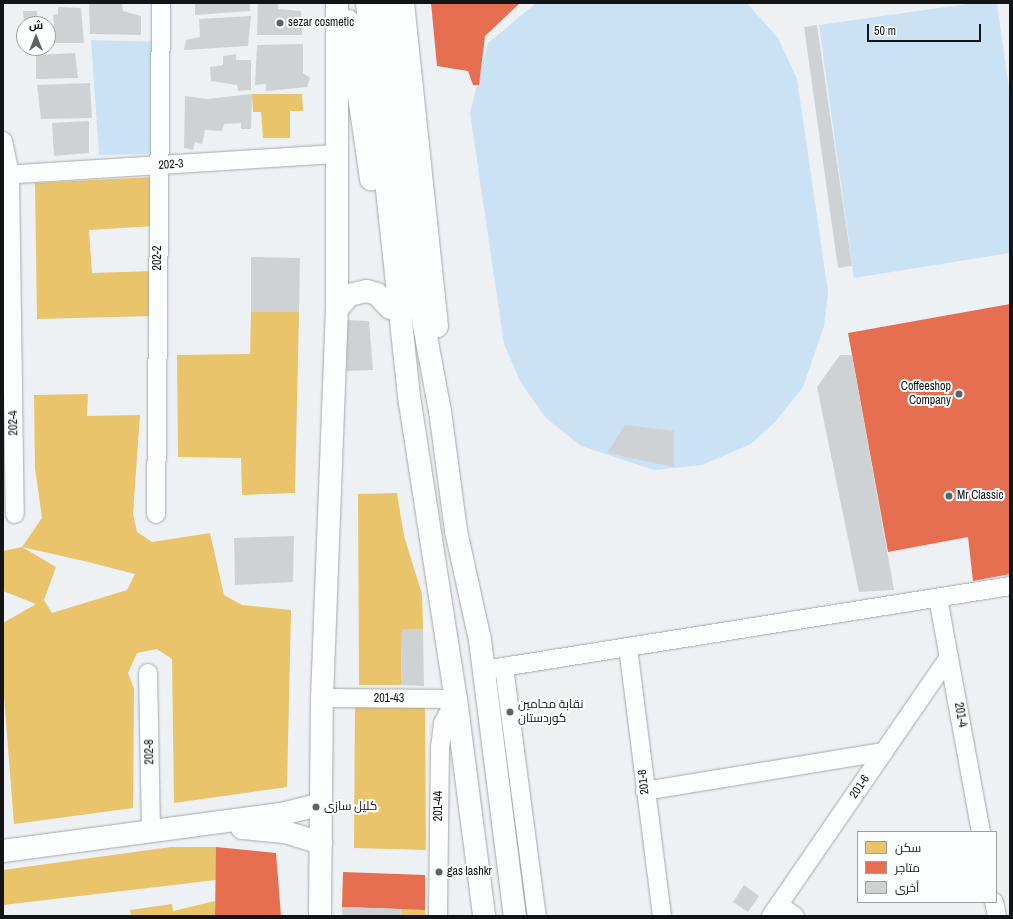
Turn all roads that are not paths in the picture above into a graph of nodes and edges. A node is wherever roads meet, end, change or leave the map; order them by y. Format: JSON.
{"nodes":[{"id":1,"x":161,"y":3,"type":"edge"},
{"id":2,"x":337,"y":3,"type":"edge"},
{"id":3,"x":346,"y":3,"type":"edge"},
{"id":4,"x":367,"y":3,"type":"edge"},
{"id":5,"x":385,"y":3,"type":"edge"},
{"id":6,"x":403,"y":3,"type":"edge"},
{"id":7,"x":3,"y":141,"type":"edge"},
{"id":8,"x":338,"y":154,"type":"junction"},
{"id":9,"x":158,"y":166,"type":"junction"},
{"id":10,"x":6,"y":175,"type":"edge"},
{"id":11,"x":337,"y":308,"type":"junction"},
{"id":12,"x":390,"y":308,"type":"junction"},
{"id":13,"x":410,"y":403,"type":"junction"},
{"id":14,"x":440,"y":411,"type":"junction"},
{"id":15,"x":16,"y":514,"type":"dead end"},
{"id":16,"x":156,"y":514,"type":"dead end"},
{"id":17,"x":1010,"y":586,"type":"edge"},
{"id":18,"x":938,"y":598,"type":"junction"},
{"id":19,"x":628,"y":647,"type":"junction"},
{"id":20,"x":949,"y":657,"type":"junction"},
{"id":21,"x":494,"y":669,"type":"junction"},
{"id":22,"x":148,"y":673,"type":"dead end"},
{"id":23,"x":322,"y":698,"type":"junction"},
{"id":24,"x":456,"y":700,"type":"junction"},
{"id":25,"x":884,"y":752,"type":"junction"},
{"id":26,"x":645,"y":791,"type":"junction"},
{"id":27,"x":321,"y":804,"type":"junction"},
{"id":28,"x":197,"y":824,"type":"junction"},
{"id":29,"x":151,"y":831,"type":"junction"},
{"id":30,"x":981,"y":831,"type":"edge"},
{"id":31,"x":321,"y":843,"type":"junction"},
{"id":32,"x":3,"y":851,"type":"edge"},
{"id":33,"x":994,"y":903,"type":"edge"},
{"id":34,"x":775,"y":910,"type":"edge"},
{"id":35,"x":320,"y":916,"type":"edge"},
{"id":36,"x":438,"y":916,"type":"edge"},
{"id":37,"x":484,"y":916,"type":"edge"},
{"id":38,"x":516,"y":916,"type":"edge"},
{"id":39,"x":536,"y":916,"type":"edge"},
{"id":40,"x":662,"y":916,"type":"edge"},
{"id":41,"x":795,"y":916,"type":"edge"},
{"id":42,"x":997,"y":916,"type":"edge"}],
"edges":[{"from":1,"to":9,"type":"street","name":"202-2"},
{"from":2,"to":8,"type":"main road"},
{"from":3,"to":12,"type":"main road"},
{"from":4,"to":13,"type":"main road"},
{"from":5,"to":14,"type":"main road"},
{"from":6,"to":14,"type":"main road"},
{"from":7,"to":10,"type":"street","name":"202-4"},
{"from":8,"to":9,"type":"street","name":"202-3"},
{"from":8,"to":11,"type":"main road"},
{"from":9,"to":10,"type":"street","name":"202-3"},
{"from":9,"to":16,"type":"street","name":"202-2"},
{"from":10,"to":15,"type":"street","name":"202-4"},
{"from":11,"to":12,"type":"main road"},
{"from":11,"to":23,"type":"main road"},
{"from":12,"to":13,"type":"main road"},
{"from":13,"to":24,"type":"main road"},
{"from":14,"to":21,"type":"main road"},
{"from":17,"to":18,"type":"street"},
{"from":18,"to":19,"type":"street"},
{"from":18,"to":20,"type":"street","name":"201-4"},
{"from":19,"to":21,"type":"street"},
{"from":19,"to":26,"type":"street","name":"201-8"},
{"from":20,"to":25,"type":"street","name":"201-6"},
{"from":20,"to":30,"type":"street","name":"201-4"},
{"from":21,"to":38,"type":"main road"},
{"from":21,"to":39,"type":"street"},
{"from":22,"to":29,"type":"street","name":"202-8"},
{"from":23,"to":24,"type":"street","name":"201-43"},
{"from":23,"to":27,"type":"main road"},
{"from":24,"to":36,"type":"street","name":"201-44"},
{"from":24,"to":37,"type":"main road"},
{"from":25,"to":26,"type":"street"},
{"from":25,"to":34,"type":"street","name":"201-6"},
{"from":26,"to":40,"type":"street","name":"201-8"},
{"from":27,"to":28,"type":"main road"},
{"from":27,"to":31,"type":"main road"},
{"from":28,"to":29,"type":"main road"},
{"from":28,"to":31,"type":"main road"},
{"from":29,"to":32,"type":"main road"},
{"from":31,"to":35,"type":"main road"},
{"from":33,"to":42,"type":"street"},
{"from":34,"to":41,"type":"street"}]}
